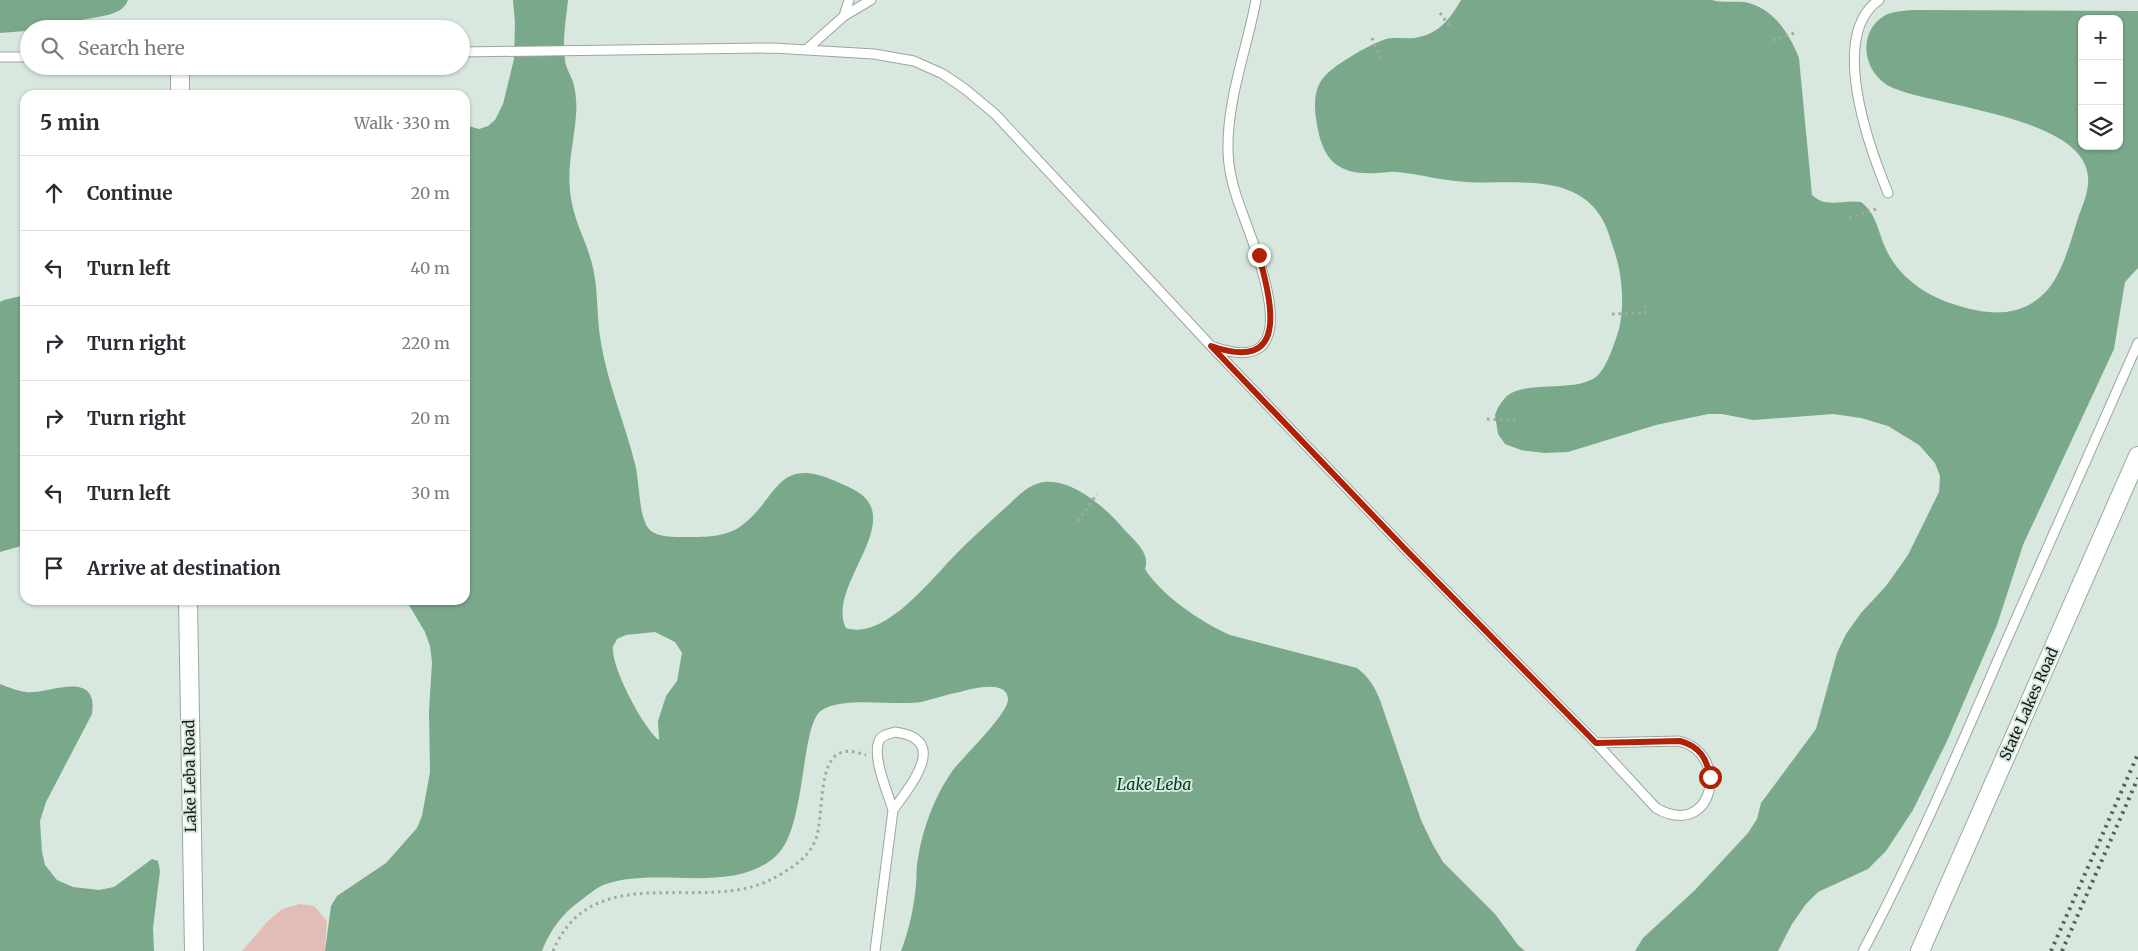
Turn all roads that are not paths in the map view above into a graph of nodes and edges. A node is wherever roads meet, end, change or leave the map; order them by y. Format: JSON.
{"nodes":[{"id":1,"x":849,"y":0,"type":"edge"},
{"id":2,"x":871,"y":0,"type":"edge"},
{"id":3,"x":1256,"y":0,"type":"edge"},
{"id":4,"x":1879,"y":0,"type":"edge"},
{"id":5,"x":844,"y":16,"type":"junction"},
{"id":6,"x":807,"y":49,"type":"junction"},
{"id":7,"x":470,"y":52,"type":"edge"},
{"id":8,"x":0,"y":57,"type":"edge"},
{"id":9,"x":20,"y":57,"type":"edge"},
{"id":10,"x":180,"y":75,"type":"edge"},
{"id":11,"x":180,"y":90,"type":"edge"},
{"id":12,"x":1888,"y":193,"type":"dead end"},
{"id":13,"x":2138,"y":343,"type":"edge"},
{"id":14,"x":1211,"y":346,"type":"junction"},
{"id":15,"x":2138,"y":456,"type":"edge"},
{"id":16,"x":188,"y":605,"type":"edge"},
{"id":17,"x":1596,"y":743,"type":"junction"},
{"id":18,"x":894,"y":810,"type":"junction"},
{"id":19,"x":194,"y":951,"type":"edge"},
{"id":20,"x":875,"y":951,"type":"edge"},
{"id":21,"x":1864,"y":951,"type":"edge"},
{"id":22,"x":1920,"y":951,"type":"edge"}],
"edges":[{"from":1,"to":5,"type":"lane"},
{"from":2,"to":5,"type":"lane"},
{"from":3,"to":14,"type":"lane"},
{"from":4,"to":12,"type":"lane"},
{"from":5,"to":6,"type":"lane"},
{"from":6,"to":7,"type":"lane"},
{"from":6,"to":14,"type":"lane"},
{"from":8,"to":9,"type":"lane"},
{"from":10,"to":11,"type":"street"},
{"from":13,"to":21,"type":"lane"},
{"from":14,"to":17,"type":"lane"},
{"from":15,"to":22,"type":"street","name":"State Lakes Road"},
{"from":16,"to":19,"type":"street","name":"Lake Leba Road"},
{"from":17,"to":17,"type":"lane"},
{"from":18,"to":18,"type":"lane"},
{"from":18,"to":20,"type":"lane"}]}
